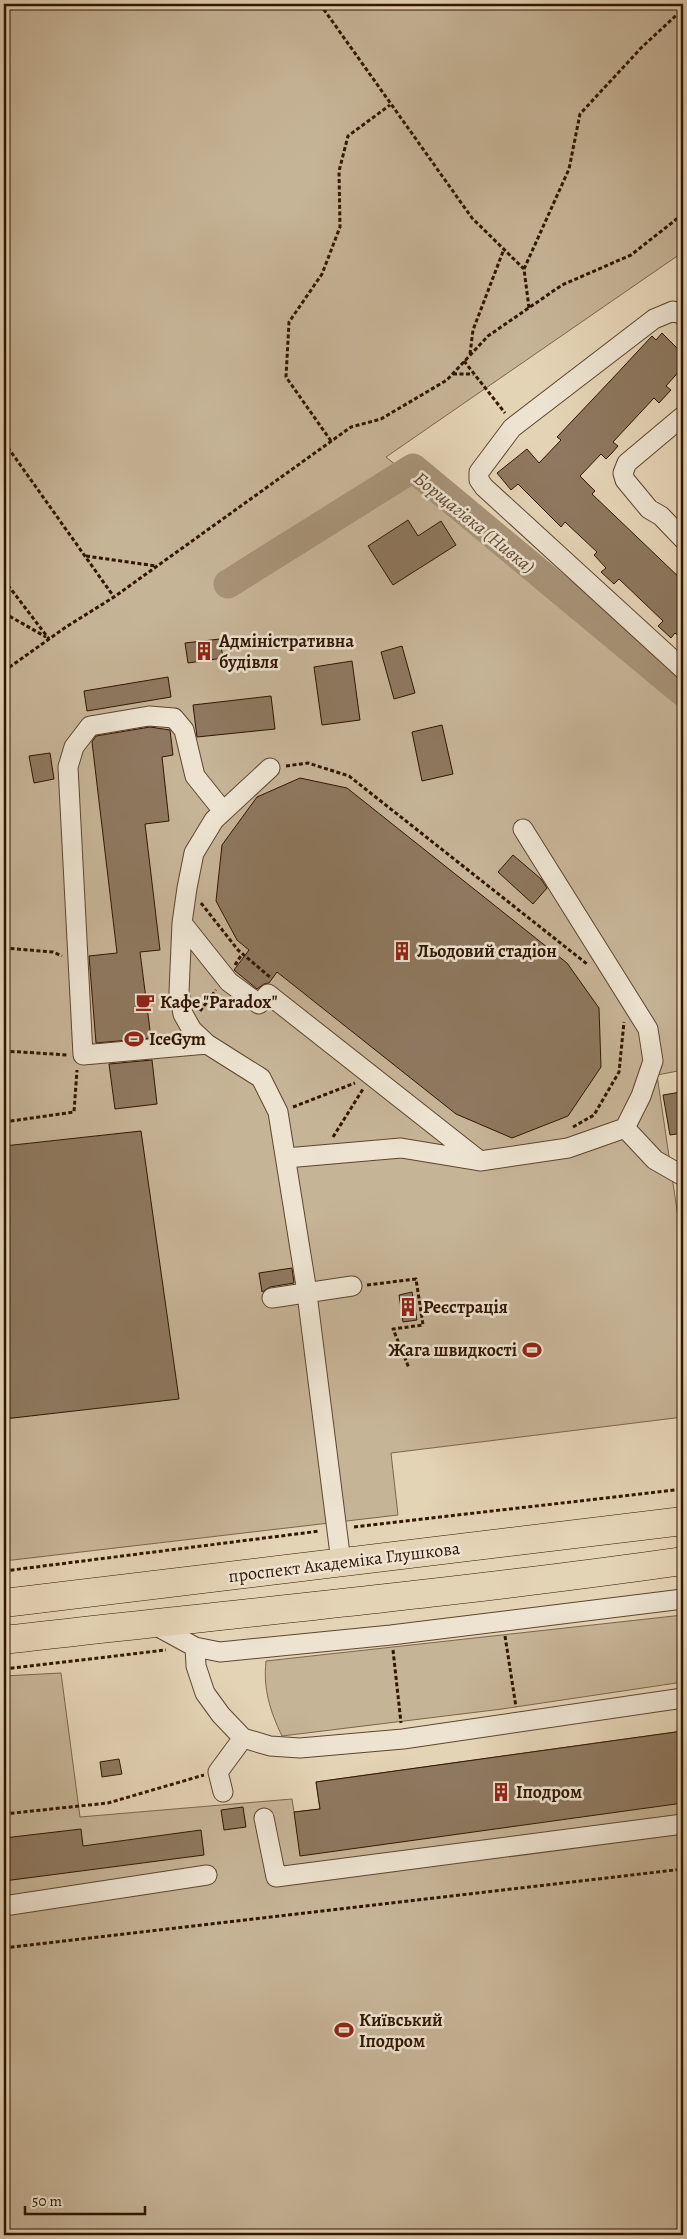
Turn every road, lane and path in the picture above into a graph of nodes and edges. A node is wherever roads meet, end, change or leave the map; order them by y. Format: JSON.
{"nodes":[{"id":1,"x":320,"y":4,"type":"edge"},
{"id":2,"x":683,"y":9,"type":"edge"},
{"id":3,"x":390,"y":105,"type":"junction"},
{"id":4,"x":683,"y":214,"type":"edge"},
{"id":5,"x":504,"y":249,"type":"junction"},
{"id":6,"x":524,"y":269,"type":"junction"},
{"id":7,"x":529,"y":308,"type":"junction"},
{"id":8,"x":683,"y":315,"type":"edge"},
{"id":9,"x":470,"y":355,"type":"junction"},
{"id":10,"x":464,"y":361,"type":"junction"},
{"id":11,"x":452,"y":374,"type":"junction"},
{"id":12,"x":475,"y":374,"type":"junction"},
{"id":13,"x":683,"y":416,"type":"edge"},
{"id":14,"x":515,"y":426,"type":"junction"},
{"id":15,"x":331,"y":441,"type":"junction"},
{"id":16,"x":4,"y":442,"type":"edge"},
{"id":17,"x":683,"y":539,"type":"edge"},
{"id":18,"x":86,"y":556,"type":"junction"},
{"id":19,"x":157,"y":566,"type":"junction"},
{"id":20,"x":4,"y":580,"type":"edge"},
{"id":21,"x":114,"y":597,"type":"junction"},
{"id":22,"x":4,"y":613,"type":"edge"},
{"id":23,"x":49,"y":639,"type":"junction"},
{"id":24,"x":683,"y":669,"type":"edge"},
{"id":25,"x":4,"y":671,"type":"edge"},
{"id":26,"x":270,"y":768,"type":"joint"},
{"id":27,"x":223,"y":811,"type":"junction"},
{"id":28,"x":523,"y":829,"type":"dead end"},
{"id":29,"x":187,"y":888,"type":"junction"},
{"id":30,"x":182,"y":923,"type":"junction"},
{"id":31,"x":4,"y":948,"type":"edge"},
{"id":32,"x":78,"y":962,"type":"junction"},
{"id":33,"x":588,"y":965,"type":"dead end"},
{"id":34,"x":279,"y":984,"type":"dead end"},
{"id":35,"x":624,"y":1016,"type":"dead end"},
{"id":36,"x":207,"y":1044,"type":"junction"},
{"id":37,"x":4,"y":1050,"type":"edge"},
{"id":38,"x":83,"y":1055,"type":"junction"},
{"id":39,"x":372,"y":1076,"type":"junction"},
{"id":40,"x":278,"y":1112,"type":"junction"},
{"id":41,"x":4,"y":1122,"type":"edge"},
{"id":42,"x":625,"y":1128,"type":"junction"},
{"id":43,"x":569,"y":1129,"type":"dead end"},
{"id":44,"x":322,"y":1155,"type":"junction"},
{"id":45,"x":286,"y":1158,"type":"junction"},
{"id":46,"x":480,"y":1161,"type":"junction"},
{"id":47,"x":683,"y":1176,"type":"edge"},
{"id":48,"x":352,"y":1286,"type":"joint"},
{"id":49,"x":306,"y":1293,"type":"junction"},
{"id":50,"x":272,"y":1298,"type":"dead end"},
{"id":51,"x":409,"y":1368,"type":"dead end"},
{"id":52,"x":683,"y":1521,"type":"edge"},
{"id":53,"x":683,"y":1561,"type":"edge"},
{"id":54,"x":341,"y":1562,"type":"junction"},
{"id":55,"x":683,"y":1599,"type":"edge"},
{"id":56,"x":4,"y":1603,"type":"edge"},
{"id":57,"x":502,"y":1622,"type":"junction"},
{"id":58,"x":151,"y":1623,"type":"junction"},
{"id":59,"x":391,"y":1635,"type":"junction"},
{"id":60,"x":4,"y":1640,"type":"edge"},
{"id":61,"x":194,"y":1647,"type":"junction"},
{"id":62,"x":168,"y":1650,"type":"dead end"},
{"id":63,"x":4,"y":1669,"type":"edge"},
{"id":64,"x":683,"y":1698,"type":"edge"},
{"id":65,"x":519,"y":1722,"type":"junction"},
{"id":66,"x":243,"y":1738,"type":"junction"},
{"id":67,"x":403,"y":1739,"type":"junction"},
{"id":68,"x":218,"y":1772,"type":"junction"},
{"id":69,"x":223,"y":1792,"type":"dead end"},
{"id":70,"x":4,"y":1814,"type":"edge"},
{"id":71,"x":264,"y":1818,"type":"dead end"},
{"id":72,"x":683,"y":1824,"type":"edge"},
{"id":73,"x":683,"y":1869,"type":"edge"},
{"id":74,"x":207,"y":1875,"type":"dead end"},
{"id":75,"x":4,"y":1906,"type":"edge"},
{"id":76,"x":4,"y":1948,"type":"edge"}],
"edges":[{"from":1,"to":3,"type":"path"},
{"from":2,"to":6,"type":"path"},
{"from":3,"to":5,"type":"path"},
{"from":3,"to":15,"type":"path"},
{"from":4,"to":7,"type":"path"},
{"from":5,"to":6,"type":"path"},
{"from":5,"to":9,"type":"path"},
{"from":6,"to":7,"type":"path"},
{"from":7,"to":9,"type":"path"},
{"from":8,"to":14,"type":"lane"},
{"from":9,"to":10,"type":"path"},
{"from":10,"to":11,"type":"path"},
{"from":10,"to":12,"type":"path"},
{"from":11,"to":12,"type":"path"},
{"from":11,"to":15,"type":"path"},
{"from":12,"to":14,"type":"path"},
{"from":13,"to":17,"type":"lane"},
{"from":14,"to":24,"type":"lane"},
{"from":15,"to":19,"type":"path"},
{"from":16,"to":18,"type":"path"},
{"from":18,"to":19,"type":"path"},
{"from":18,"to":21,"type":"path"},
{"from":19,"to":21,"type":"path"},
{"from":20,"to":23,"type":"path"},
{"from":21,"to":23,"type":"path"},
{"from":22,"to":23,"type":"path"},
{"from":23,"to":25,"type":"path"},
{"from":26,"to":27,"type":"lane"},
{"from":26,"to":33,"type":"path"},
{"from":27,"to":29,"type":"lane"},
{"from":27,"to":32,"type":"lane"},
{"from":28,"to":42,"type":"lane"},
{"from":29,"to":30,"type":"lane"},
{"from":29,"to":34,"type":"path"},
{"from":30,"to":36,"type":"lane"},
{"from":30,"to":39,"type":"lane"},
{"from":31,"to":32,"type":"path"},
{"from":32,"to":38,"type":"lane"},
{"from":35,"to":43,"type":"path"},
{"from":36,"to":38,"type":"lane"},
{"from":36,"to":40,"type":"lane"},
{"from":37,"to":38,"type":"path"},
{"from":38,"to":41,"type":"path"},
{"from":39,"to":40,"type":"path"},
{"from":39,"to":44,"type":"path"},
{"from":39,"to":46,"type":"lane"},
{"from":40,"to":45,"type":"lane"},
{"from":42,"to":46,"type":"lane"},
{"from":42,"to":47,"type":"lane"},
{"from":44,"to":45,"type":"lane"},
{"from":44,"to":46,"type":"lane"},
{"from":45,"to":49,"type":"lane"},
{"from":48,"to":49,"type":"lane"},
{"from":48,"to":51,"type":"path"},
{"from":49,"to":50,"type":"lane"},
{"from":49,"to":54,"type":"lane"},
{"from":52,"to":54,"type":"highway","name":"проспект Академіка Глушкова"},
{"from":53,"to":58,"type":"highway"},
{"from":54,"to":56,"type":"highway","name":"проспект Академіка Глушкова"},
{"from":55,"to":57,"type":"lane"},
{"from":57,"to":59,"type":"lane"},
{"from":57,"to":65,"type":"path"},
{"from":58,"to":60,"type":"highway"},
{"from":58,"to":61,"type":"lane"},
{"from":59,"to":61,"type":"lane"},
{"from":59,"to":67,"type":"path"},
{"from":61,"to":66,"type":"lane"},
{"from":62,"to":63,"type":"path"},
{"from":64,"to":65,"type":"lane"},
{"from":65,"to":67,"type":"lane"},
{"from":66,"to":67,"type":"lane"},
{"from":66,"to":68,"type":"lane"},
{"from":68,"to":69,"type":"lane"},
{"from":68,"to":70,"type":"path"},
{"from":71,"to":72,"type":"lane"},
{"from":73,"to":76,"type":"path"},
{"from":74,"to":75,"type":"lane"}]}
